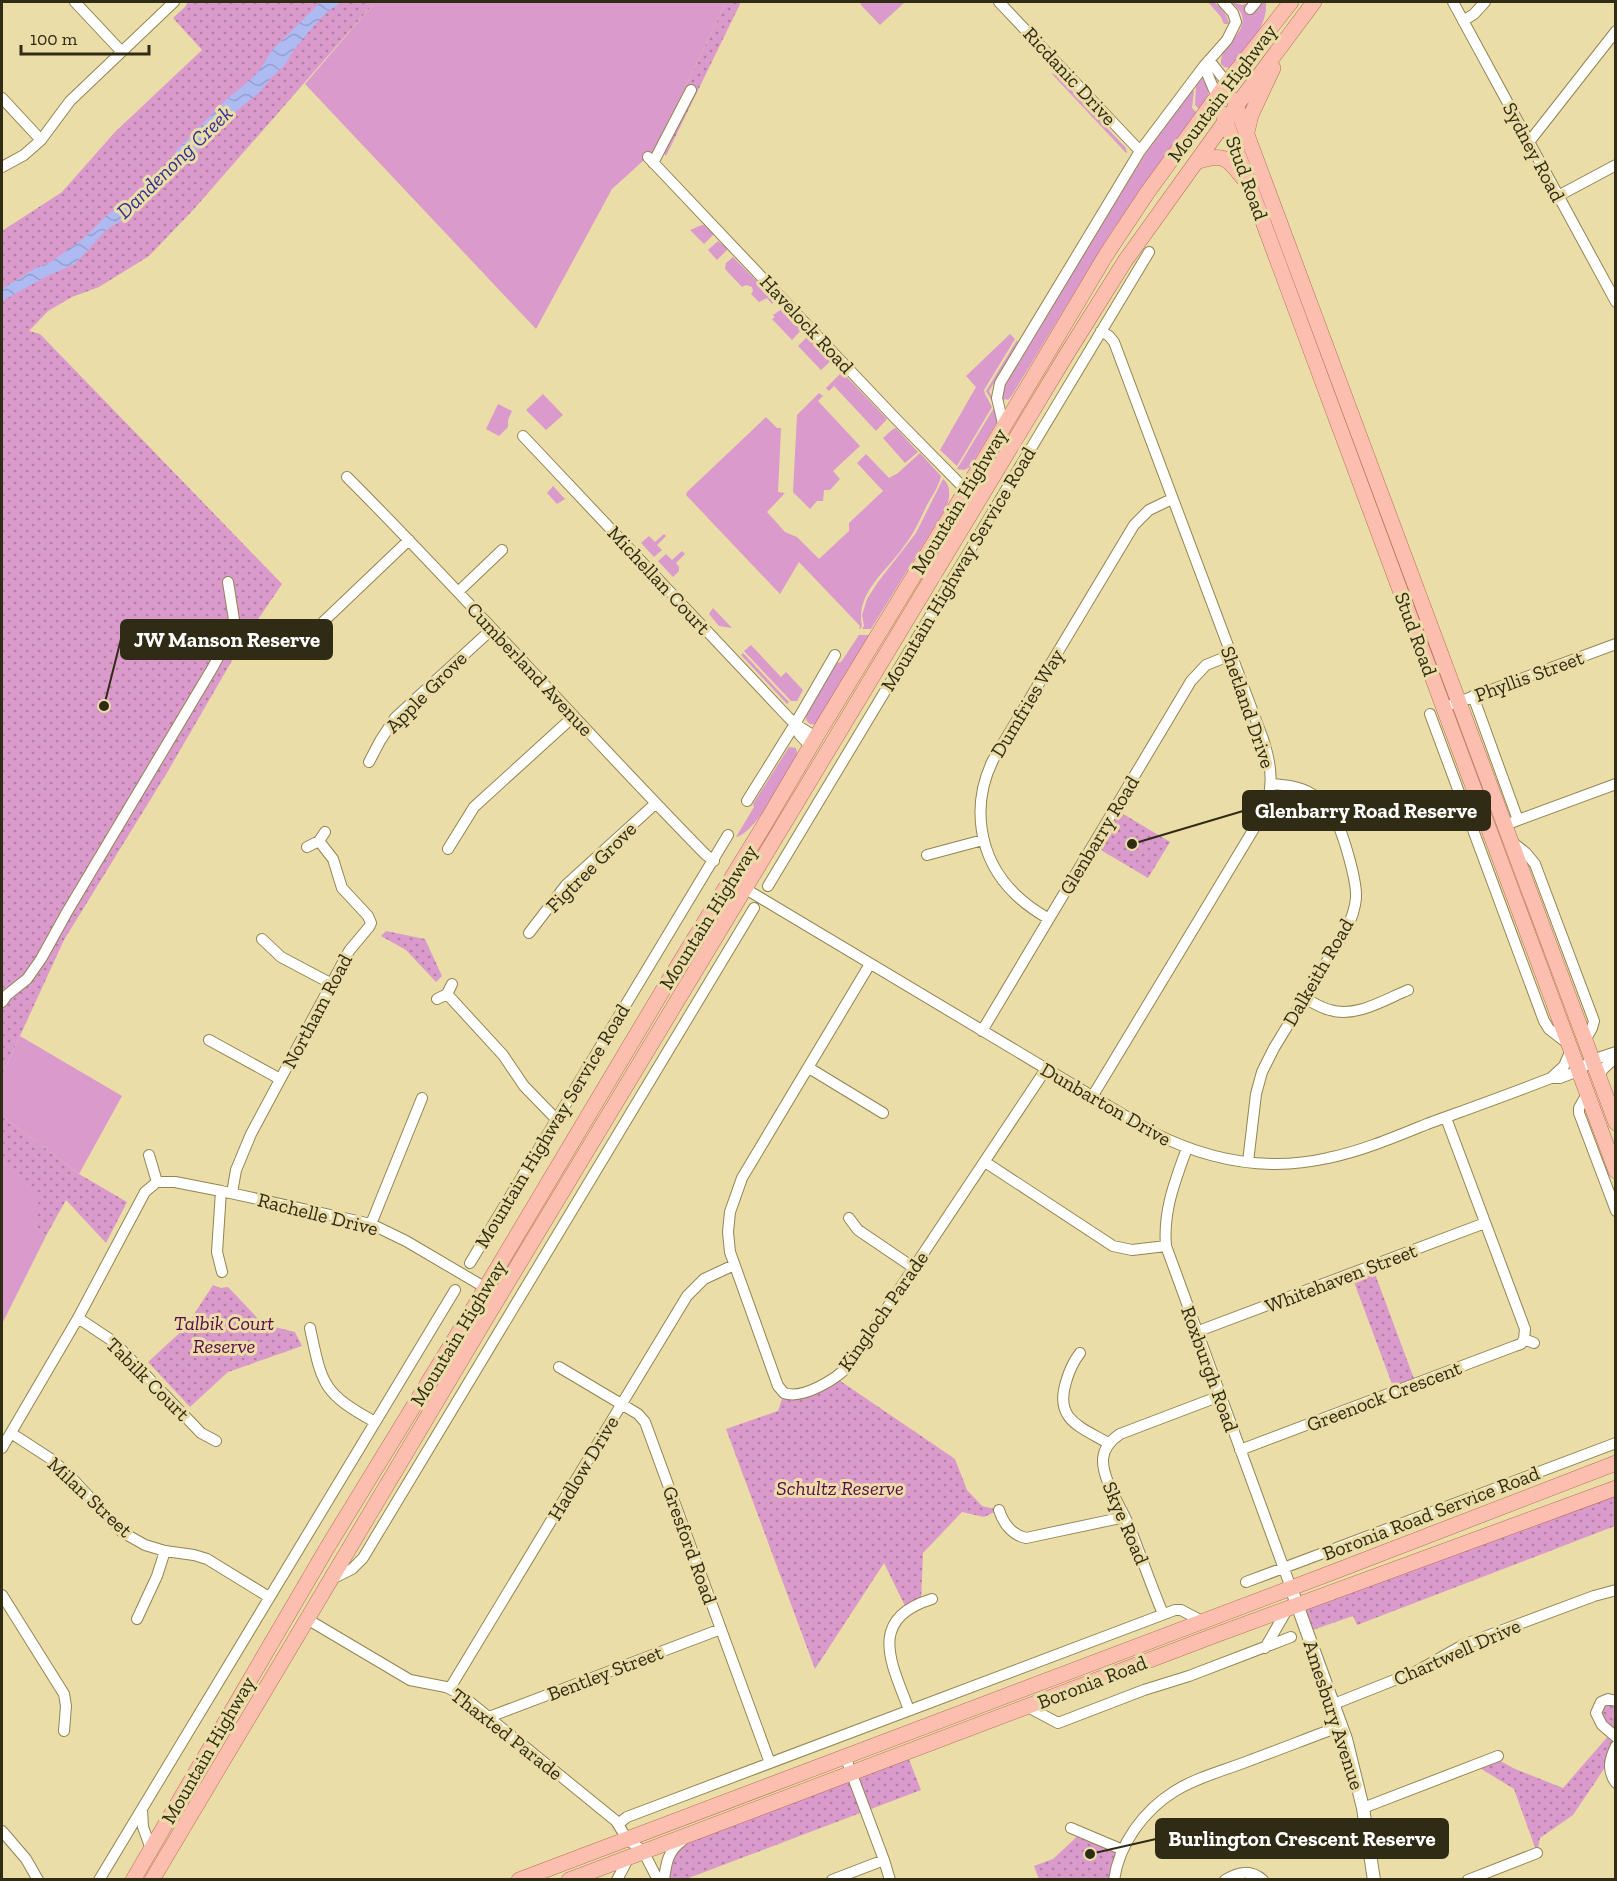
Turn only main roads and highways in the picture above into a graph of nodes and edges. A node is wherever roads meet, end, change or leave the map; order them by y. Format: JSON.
{"nodes":[{"id":1,"x":1291,"y":2,"type":"edge"},
{"id":2,"x":1314,"y":2,"type":"edge"},
{"id":3,"x":1298,"y":23,"type":"junction"},
{"id":4,"x":1227,"y":83,"type":"junction"},
{"id":5,"x":1217,"y":97,"type":"junction"},
{"id":6,"x":1237,"y":105,"type":"junction"},
{"id":7,"x":1226,"y":120,"type":"junction"},
{"id":8,"x":1247,"y":132,"type":"junction"},
{"id":9,"x":1196,"y":162,"type":"junction"},
{"id":10,"x":1252,"y":192,"type":"junction"},
{"id":11,"x":1280,"y":220,"type":"junction"},
{"id":12,"x":1152,"y":222,"type":"junction"},
{"id":13,"x":1273,"y":246,"type":"junction"},
{"id":14,"x":1106,"y":255,"type":"junction"},
{"id":15,"x":1331,"y":357,"type":"junction"},
{"id":16,"x":1335,"y":412,"type":"junction"},
{"id":17,"x":966,"y":490,"type":"junction"},
{"id":18,"x":980,"y":498,"type":"junction"},
{"id":19,"x":1420,"y":596,"type":"junction"},
{"id":20,"x":1405,"y":602,"type":"junction"},
{"id":21,"x":1436,"y":640,"type":"junction"},
{"id":22,"x":1421,"y":645,"type":"junction"},
{"id":23,"x":813,"y":741,"type":"junction"},
{"id":24,"x":828,"y":751,"type":"junction"},
{"id":25,"x":691,"y":978,"type":"junction"},
{"id":26,"x":666,"y":985,"type":"junction"},
{"id":27,"x":1616,"y":1123,"type":"edge"},
{"id":28,"x":1616,"y":1171,"type":"edge"},
{"id":29,"x":1616,"y":1463,"type":"edge"},
{"id":30,"x":372,"y":1475,"type":"junction"},
{"id":31,"x":388,"y":1483,"type":"junction"},
{"id":32,"x":1616,"y":1488,"type":"edge"},
{"id":33,"x":359,"y":1495,"type":"junction"},
{"id":34,"x":375,"y":1506,"type":"junction"},
{"id":35,"x":222,"y":1725,"type":"junction"},
{"id":36,"x":238,"y":1734,"type":"junction"},
{"id":37,"x":133,"y":1880,"type":"edge"},
{"id":38,"x":152,"y":1880,"type":"edge"},
{"id":39,"x":519,"y":1880,"type":"edge"},
{"id":40,"x":569,"y":1880,"type":"edge"}],
"edges":[{"from":1,"to":4,"type":"main road","name":"Mountain Highway"},
{"from":2,"to":3,"type":"main road","name":"Mountain Highway"},
{"from":3,"to":6,"type":"main road","name":"Mountain Highway"},
{"from":3,"to":8,"type":"main road"},
{"from":4,"to":5,"type":"main road","name":"Mountain Highway"},
{"from":4,"to":6,"type":"main road","name":"Stud Road"},
{"from":5,"to":7,"type":"main road","name":"Stud Road"},
{"from":5,"to":14,"type":"main road","name":"Mountain Highway"},
{"from":6,"to":7,"type":"main road","name":"Mountain Highway"},
{"from":6,"to":8,"type":"main road","name":"Stud Road"},
{"from":7,"to":9,"type":"main road","name":"Mountain Highway"},
{"from":7,"to":10,"type":"main road","name":"Stud Road"},
{"from":8,"to":11,"type":"main road","name":"Stud Road"},
{"from":9,"to":10,"type":"main road"},
{"from":9,"to":12,"type":"main road","name":"Mountain Highway"},
{"from":10,"to":13,"type":"main road","name":"Stud Road"},
{"from":11,"to":13,"type":"main road"},
{"from":11,"to":15,"type":"main road","name":"Stud Road"},
{"from":12,"to":14,"type":"main road"},
{"from":12,"to":18,"type":"main road","name":"Mountain Highway"},
{"from":13,"to":16,"type":"main road","name":"Stud Road"},
{"from":14,"to":17,"type":"main road","name":"Mountain Highway"},
{"from":15,"to":16,"type":"main road"},
{"from":15,"to":19,"type":"main road","name":"Stud Road"},
{"from":16,"to":20,"type":"main road","name":"Stud Road"},
{"from":17,"to":18,"type":"main road"},
{"from":17,"to":23,"type":"main road","name":"Mountain Highway"},
{"from":18,"to":24,"type":"main road","name":"Mountain Highway"},
{"from":19,"to":20,"type":"main road"},
{"from":19,"to":21,"type":"main road","name":"Stud Road"},
{"from":20,"to":22,"type":"main road","name":"Stud Road"},
{"from":21,"to":22,"type":"main road"},
{"from":21,"to":27,"type":"main road","name":"Stud Road"},
{"from":22,"to":28,"type":"main road","name":"Stud Road"},
{"from":23,"to":24,"type":"main road"},
{"from":23,"to":26,"type":"main road","name":"Mountain Highway"},
{"from":24,"to":25,"type":"main road","name":"Mountain Highway"},
{"from":25,"to":26,"type":"main road"},
{"from":25,"to":31,"type":"main road","name":"Mountain Highway"},
{"from":26,"to":30,"type":"main road","name":"Mountain Highway"},
{"from":29,"to":39,"type":"main road","name":"Boronia Road"},
{"from":30,"to":31,"type":"main road"},
{"from":30,"to":33,"type":"main road","name":"Mountain Highway"},
{"from":31,"to":34,"type":"main road","name":"Mountain Highway"},
{"from":32,"to":40,"type":"main road","name":"Boronia Road"},
{"from":33,"to":34,"type":"main road"},
{"from":33,"to":35,"type":"main road","name":"Mountain Highway"},
{"from":34,"to":36,"type":"main road","name":"Mountain Highway"},
{"from":35,"to":36,"type":"main road"},
{"from":35,"to":37,"type":"main road","name":"Mountain Highway"},
{"from":36,"to":38,"type":"main road","name":"Mountain Highway"}]}
